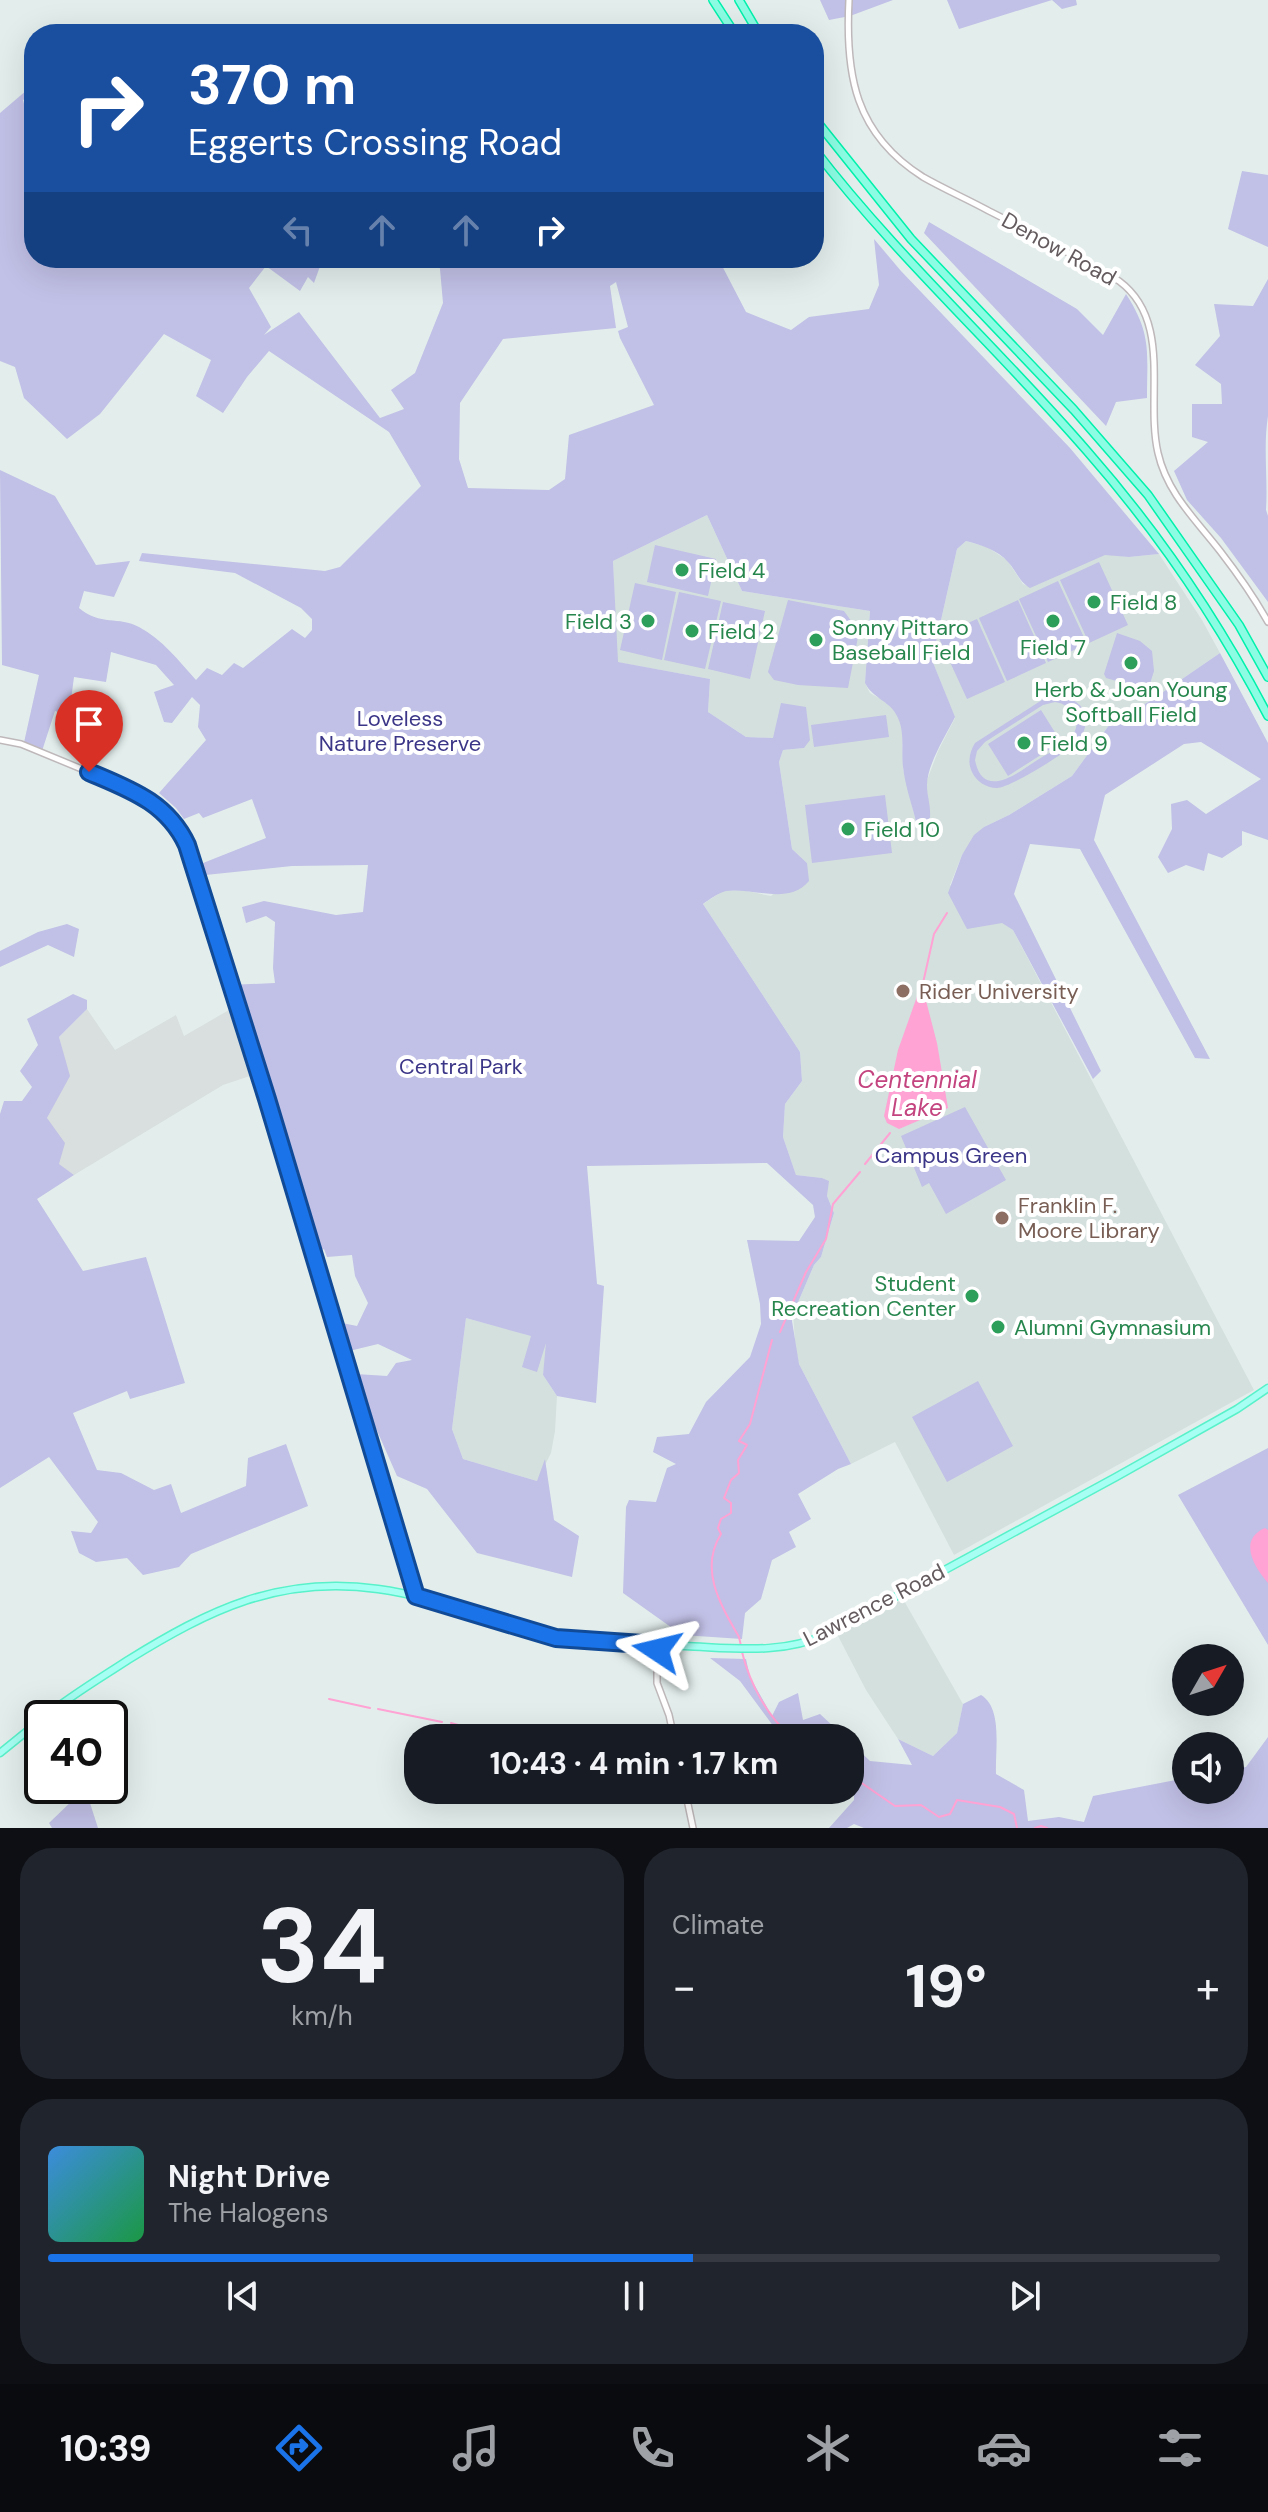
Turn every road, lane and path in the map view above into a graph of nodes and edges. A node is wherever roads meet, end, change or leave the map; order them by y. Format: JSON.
{"nodes":[{"id":1,"x":711,"y":0,"type":"edge"},
{"id":2,"x":739,"y":0,"type":"edge"},
{"id":3,"x":849,"y":0,"type":"edge"},
{"id":4,"x":728,"y":24,"type":"edge"},
{"id":5,"x":753,"y":24,"type":"edge"},
{"id":6,"x":824,"y":130,"type":"edge"},
{"id":7,"x":824,"y":161,"type":"edge"},
{"id":8,"x":1268,"y":622,"type":"edge"},
{"id":9,"x":1268,"y":677,"type":"edge"},
{"id":10,"x":1268,"y":716,"type":"edge"},
{"id":11,"x":0,"y":740,"type":"edge"},
{"id":12,"x":1268,"y":1388,"type":"edge"},
{"id":13,"x":416,"y":1596,"type":"junction"},
{"id":14,"x":657,"y":1645,"type":"junction"},
{"id":15,"x":67,"y":1700,"type":"edge"},
{"id":16,"x":671,"y":1724,"type":"edge"},
{"id":17,"x":24,"y":1733,"type":"edge"},
{"id":18,"x":0,"y":1753,"type":"edge"},
{"id":19,"x":688,"y":1804,"type":"edge"},
{"id":20,"x":693,"y":1828,"type":"edge"}],
"edges":[{"from":1,"to":4,"type":"highway"},
{"from":2,"to":5,"type":"highway"},
{"from":3,"to":8,"type":"street","name":"Denow Road"},
{"from":6,"to":9,"type":"highway"},
{"from":7,"to":10,"type":"highway"},
{"from":11,"to":13,"type":"street"},
{"from":12,"to":14,"type":"main road","name":"Lawrence Road"},
{"from":13,"to":14,"type":"main road","name":"Lawrence Road"},
{"from":13,"to":15,"type":"main road","name":"Lawrence Road"},
{"from":14,"to":16,"type":"street"},
{"from":17,"to":18,"type":"main road","name":"Lawrence Road"},
{"from":19,"to":20,"type":"street"}]}
